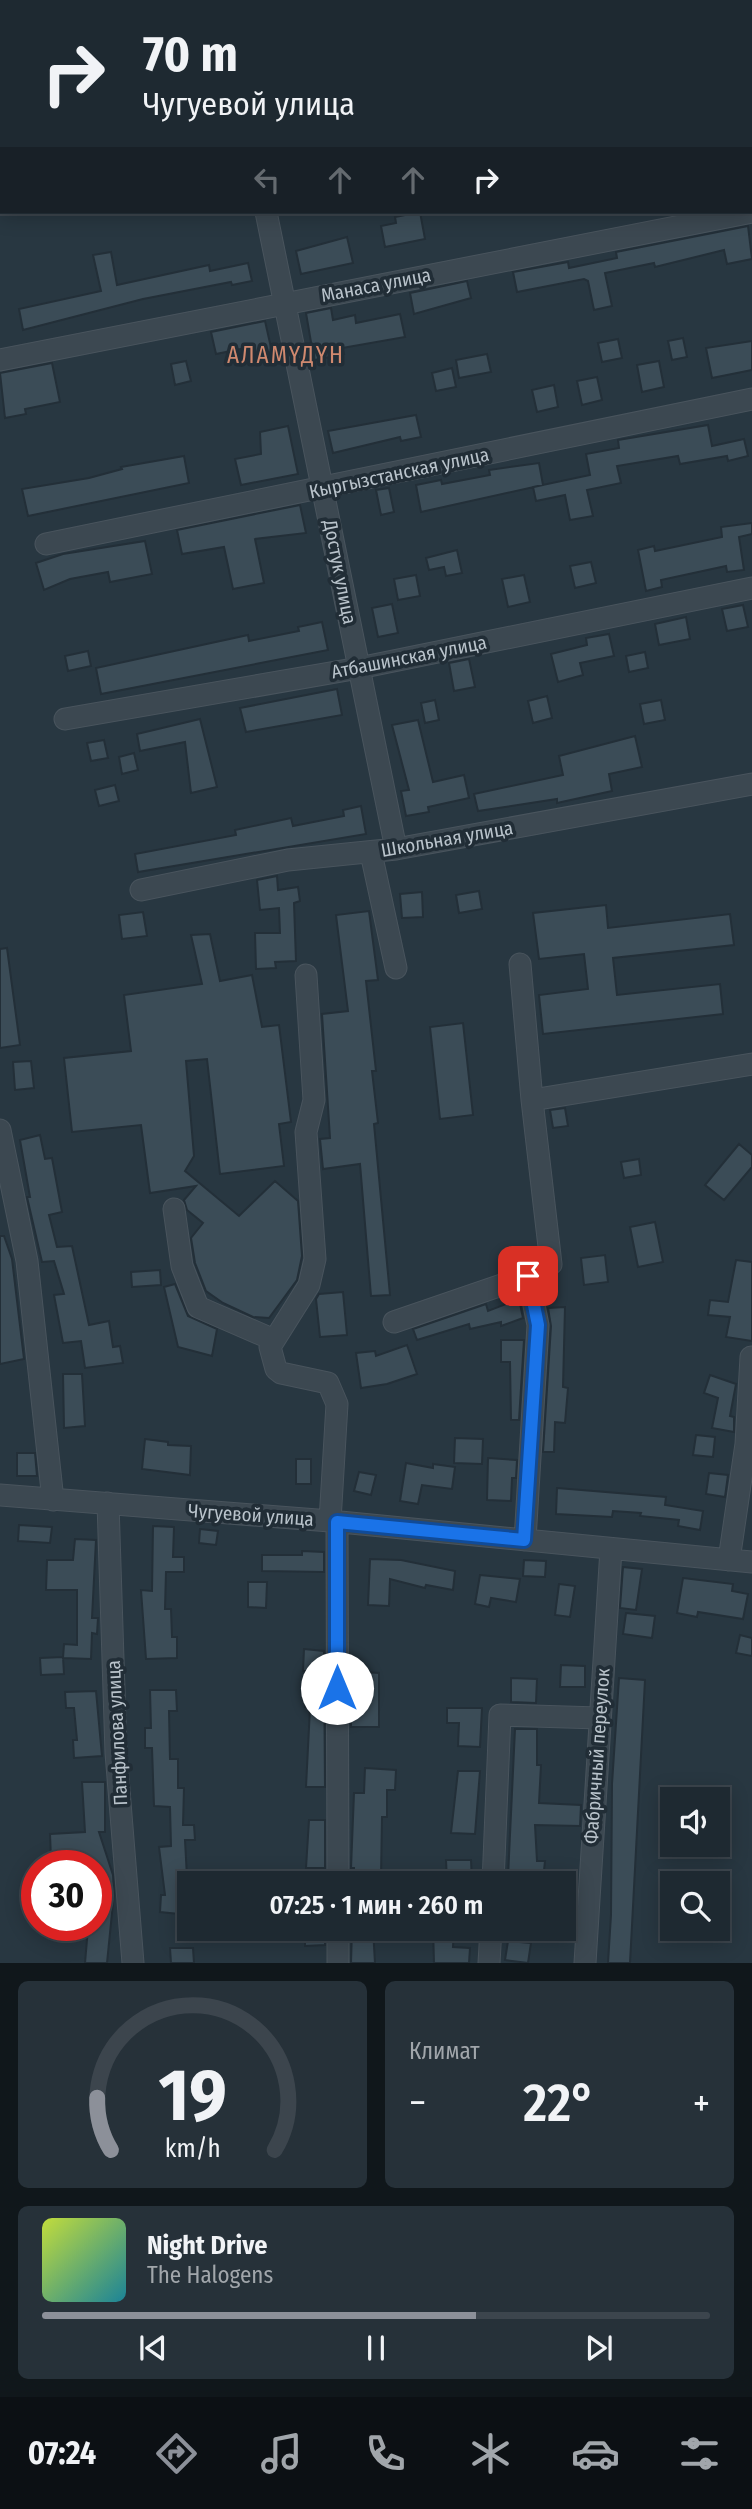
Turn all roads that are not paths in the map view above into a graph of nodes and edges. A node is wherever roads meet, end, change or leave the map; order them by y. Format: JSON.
{"nodes":[{"id":1,"x":266,"y":214,"type":"edge"},
{"id":2,"x":742,"y":214,"type":"edge"},
{"id":3,"x":286,"y":303,"type":"junction"},
{"id":4,"x":0,"y":360,"type":"edge"},
{"id":5,"x":752,"y":399,"type":"edge"},
{"id":6,"x":324,"y":489,"type":"junction"},
{"id":7,"x":46,"y":544,"type":"dead end"},
{"id":8,"x":752,"y":587,"type":"edge"},
{"id":9,"x":359,"y":668,"type":"junction"},
{"id":10,"x":65,"y":719,"type":"dead end"},
{"id":11,"x":752,"y":784,"type":"edge"},
{"id":12,"x":396,"y":849,"type":"junction"},
{"id":13,"x":371,"y":853,"type":"junction"},
{"id":14,"x":141,"y":890,"type":"dead end"},
{"id":15,"x":520,"y":964,"type":"dead end"},
{"id":16,"x":396,"y":968,"type":"dead end"},
{"id":17,"x":306,"y":975,"type":"dead end"},
{"id":18,"x":752,"y":1065,"type":"edge"},
{"id":19,"x":532,"y":1100,"type":"junction"},
{"id":20,"x":0,"y":1130,"type":"edge"},
{"id":21,"x":4,"y":1161,"type":"edge"},
{"id":22,"x":174,"y":1209,"type":"dead end"},
{"id":23,"x":528,"y":1276,"type":"junction"},
{"id":24,"x":394,"y":1322,"type":"dead end"},
{"id":25,"x":274,"y":1340,"type":"junction"},
{"id":26,"x":751,"y":1357,"type":"edge"},
{"id":27,"x":0,"y":1495,"type":"edge"},
{"id":28,"x":53,"y":1500,"type":"junction"},
{"id":29,"x":108,"y":1503,"type":"junction"},
{"id":30,"x":333,"y":1521,"type":"junction"},
{"id":31,"x":524,"y":1540,"type":"junction"},
{"id":32,"x":611,"y":1549,"type":"junction"},
{"id":33,"x":729,"y":1560,"type":"junction"},
{"id":34,"x":752,"y":1562,"type":"edge"},
{"id":35,"x":598,"y":1717,"type":"junction"},
{"id":36,"x":338,"y":1871,"type":"edge"},
{"id":37,"x":494,"y":1871,"type":"edge"},
{"id":38,"x":338,"y":1941,"type":"edge"},
{"id":39,"x":490,"y":1941,"type":"edge"},
{"id":40,"x":133,"y":1963,"type":"edge"},
{"id":41,"x":338,"y":1963,"type":"edge"},
{"id":42,"x":489,"y":1963,"type":"edge"},
{"id":43,"x":585,"y":1963,"type":"edge"}],
"edges":[{"from":1,"to":3,"type":"street","name":"Достук улица"},
{"from":2,"to":3,"type":"street","name":"Манаса улица"},
{"from":3,"to":4,"type":"street","name":"Манаса улица"},
{"from":3,"to":6,"type":"street","name":"Достук улица"},
{"from":5,"to":6,"type":"street","name":"Кыргызстанская улица"},
{"from":6,"to":7,"type":"street","name":"Кыргызстанская улица"},
{"from":6,"to":9,"type":"street","name":"Достук улица"},
{"from":8,"to":9,"type":"street","name":"Атбашинская улица"},
{"from":9,"to":10,"type":"street","name":"Атбашинская улица"},
{"from":9,"to":12,"type":"street","name":"Достук улица"},
{"from":11,"to":12,"type":"street","name":"Школьная улица"},
{"from":12,"to":13,"type":"street","name":"Школьная улица"},
{"from":13,"to":14,"type":"street","name":"Школьная улица"},
{"from":13,"to":16,"type":"street"},
{"from":15,"to":19,"type":"street"},
{"from":17,"to":25,"type":"street"},
{"from":18,"to":19,"type":"street"},
{"from":19,"to":23,"type":"street"},
{"from":20,"to":21,"type":"street"},
{"from":21,"to":28,"type":"street"},
{"from":22,"to":25,"type":"street"},
{"from":23,"to":24,"type":"street"},
{"from":23,"to":31,"type":"street"},
{"from":25,"to":30,"type":"street"},
{"from":26,"to":33,"type":"street"},
{"from":27,"to":28,"type":"street","name":"Чугуевой улица"},
{"from":28,"to":29,"type":"street","name":"Чугуевой улица"},
{"from":29,"to":30,"type":"street","name":"Чугуевой улица"},
{"from":29,"to":40,"type":"street","name":"Панфилова улица"},
{"from":30,"to":31,"type":"street","name":"Чугуевой улица"},
{"from":30,"to":36,"type":"street"},
{"from":31,"to":32,"type":"street","name":"Чугуевой улица"},
{"from":32,"to":33,"type":"street","name":"Чугуевой улица"},
{"from":32,"to":35,"type":"street","name":"Фабричный переулок"},
{"from":33,"to":34,"type":"street","name":"Чугуевой улица"},
{"from":35,"to":37,"type":"street"},
{"from":35,"to":43,"type":"street","name":"Фабричный переулок"},
{"from":38,"to":41,"type":"street"},
{"from":39,"to":42,"type":"street"}]}
